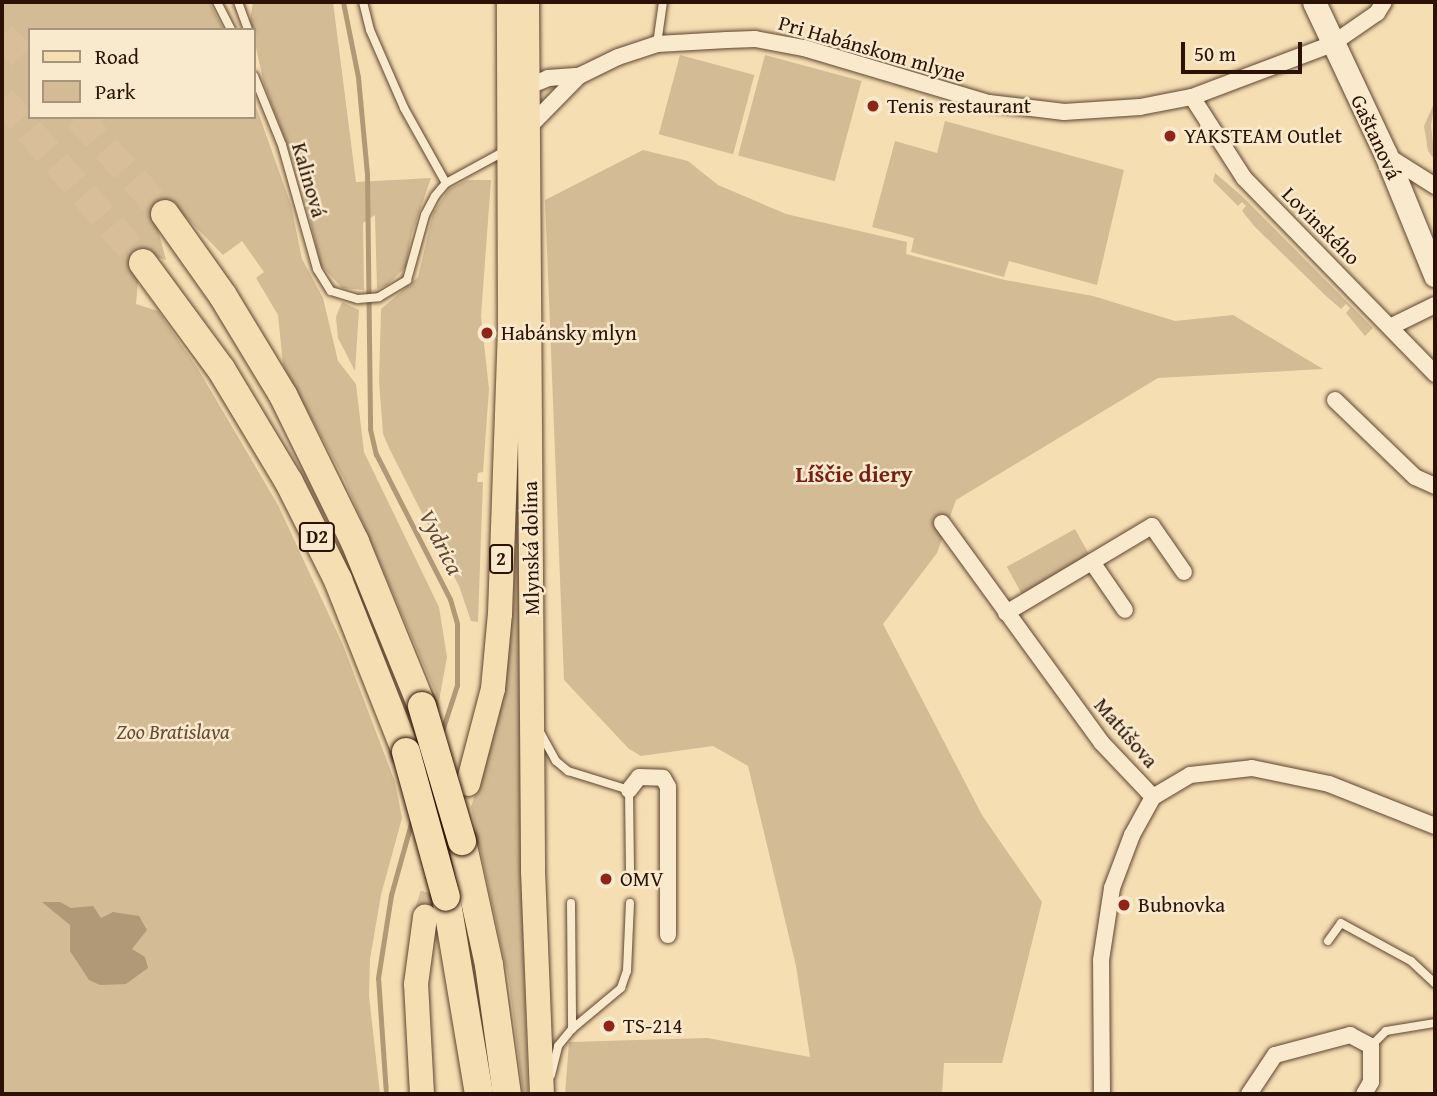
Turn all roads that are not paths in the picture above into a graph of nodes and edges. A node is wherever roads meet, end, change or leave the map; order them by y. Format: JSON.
{"nodes":[{"id":1,"x":217,"y":2,"type":"edge"},
{"id":2,"x":238,"y":2,"type":"edge"},
{"id":3,"x":363,"y":2,"type":"edge"},
{"id":4,"x":509,"y":2,"type":"edge"},
{"id":5,"x":527,"y":2,"type":"edge"},
{"id":6,"x":663,"y":2,"type":"edge"},
{"id":7,"x":1314,"y":2,"type":"edge"},
{"id":8,"x":1384,"y":2,"type":"edge"},
{"id":9,"x":230,"y":28,"type":"edge"},
{"id":10,"x":247,"y":28,"type":"edge"},
{"id":11,"x":657,"y":44,"type":"junction"},
{"id":12,"x":1332,"y":44,"type":"junction"},
{"id":13,"x":579,"y":76,"type":"junction"},
{"id":14,"x":256,"y":81,"type":"edge"},
{"id":15,"x":518,"y":94,"type":"junction"},
{"id":16,"x":1192,"y":97,"type":"junction"},
{"id":17,"x":528,"y":128,"type":"junction"},
{"id":18,"x":510,"y":148,"type":"junction"},
{"id":19,"x":1386,"y":155,"type":"junction"},
{"id":20,"x":446,"y":183,"type":"junction"},
{"id":21,"x":1435,"y":186,"type":"edge"},
{"id":22,"x":165,"y":214,"type":"tunnel mouth"},
{"id":23,"x":1429,"y":245,"type":"edge"},
{"id":24,"x":143,"y":263,"type":"tunnel mouth"},
{"id":25,"x":1435,"y":275,"type":"edge"},
{"id":26,"x":1435,"y":305,"type":"edge"},
{"id":27,"x":1390,"y":327,"type":"junction"},
{"id":28,"x":1435,"y":374,"type":"edge"},
{"id":29,"x":1335,"y":400,"type":"dead end"},
{"id":30,"x":1435,"y":486,"type":"edge"},
{"id":31,"x":942,"y":523,"type":"dead end"},
{"id":32,"x":1092,"y":562,"type":"junction"},
{"id":33,"x":1184,"y":572,"type":"dead end"},
{"id":34,"x":1125,"y":610,"type":"dead end"},
{"id":35,"x":1006,"y":613,"type":"junction"},
{"id":36,"x":534,"y":713,"type":"junction"},
{"id":37,"x":468,"y":784,"type":"tunnel mouth"},
{"id":38,"x":629,"y":790,"type":"junction"},
{"id":39,"x":1153,"y":797,"type":"junction"},
{"id":40,"x":1435,"y":827,"type":"edge"},
{"id":41,"x":630,"y":872,"type":"dead end"},
{"id":42,"x":571,"y":903,"type":"dead end"},
{"id":43,"x":630,"y":903,"type":"dead end"},
{"id":44,"x":425,"y":918,"type":"tunnel mouth"},
{"id":45,"x":668,"y":935,"type":"dead end"},
{"id":46,"x":1328,"y":941,"type":"dead end"},
{"id":47,"x":1435,"y":983,"type":"edge"},
{"id":48,"x":1435,"y":1024,"type":"edge"},
{"id":49,"x":470,"y":1025,"type":"junction"},
{"id":50,"x":572,"y":1029,"type":"junction"},
{"id":51,"x":1371,"y":1046,"type":"junction"},
{"id":52,"x":422,"y":1094,"type":"edge"},
{"id":53,"x":468,"y":1094,"type":"edge"},
{"id":54,"x":479,"y":1094,"type":"edge"},
{"id":55,"x":507,"y":1094,"type":"edge"},
{"id":56,"x":543,"y":1094,"type":"edge"},
{"id":57,"x":1102,"y":1094,"type":"edge"},
{"id":58,"x":1249,"y":1094,"type":"edge"},
{"id":59,"x":1364,"y":1094,"type":"edge"}],
"edges":[{"from":1,"to":9,"type":"lane"},
{"from":2,"to":10,"type":"lane"},
{"from":3,"to":20,"type":"lane"},
{"from":4,"to":15,"type":"main road","name":"Mlynská dolina","number":"2"},
{"from":5,"to":15,"type":"main road","name":"Mlynská dolina","number":"2"},
{"from":6,"to":11,"type":"lane"},
{"from":7,"to":12,"type":"street","name":"Gaštanová"},
{"from":8,"to":12,"type":"street","name":"Pri Habánskom mlyne"},
{"from":11,"to":13,"type":"street","name":"Pri Habánskom mlyne"},
{"from":11,"to":16,"type":"street","name":"Pri Habánskom mlyne"},
{"from":12,"to":16,"type":"street","name":"Pri Habánskom mlyne"},
{"from":12,"to":19,"type":"street","name":"Gaštanová"},
{"from":13,"to":15,"type":"street","name":"Pri Habánskom mlyne"},
{"from":13,"to":17,"type":"street","name":"Pri Habánskom mlyne"},
{"from":14,"to":20,"type":"lane","name":"Kalinová"},
{"from":15,"to":17,"type":"main road","name":"Mlynská dolina","number":"2"},
{"from":15,"to":18,"type":"main road","name":"Mlynská dolina","number":"2"},
{"from":16,"to":27,"type":"street","name":"Lovinského"},
{"from":17,"to":18,"type":"main road"},
{"from":17,"to":36,"type":"main road","name":"Mlynská dolina","number":"2"},
{"from":18,"to":20,"type":"lane"},
{"from":18,"to":37,"type":"main road","name":"Mlynská dolina","number":"2"},
{"from":19,"to":21,"type":"street"},
{"from":19,"to":23,"type":"street","name":"Gaštanová"},
{"from":22,"to":55,"type":"highway","number":"D2","bridge":true},
{"from":23,"to":25,"type":"street","name":"Gaštanová"},
{"from":24,"to":49,"type":"highway","number":"D2","bridge":true},
{"from":26,"to":27,"type":"street"},
{"from":27,"to":28,"type":"street","name":"Lovinského"},
{"from":29,"to":30,"type":"street"},
{"from":31,"to":35,"type":"street","name":"Matúšova"},
{"from":32,"to":33,"type":"street"},
{"from":32,"to":34,"type":"street"},
{"from":32,"to":35,"type":"street"},
{"from":35,"to":39,"type":"street","name":"Matúšova"},
{"from":36,"to":38,"type":"lane"},
{"from":36,"to":56,"type":"main road","name":"Mlynská dolina","number":"2"},
{"from":38,"to":41,"type":"lane"},
{"from":38,"to":45,"type":"street"},
{"from":39,"to":40,"type":"street","name":"Matúšova"},
{"from":39,"to":57,"type":"street"},
{"from":42,"to":50,"type":"lane"},
{"from":43,"to":50,"type":"lane"},
{"from":44,"to":52,"type":"main road"},
{"from":46,"to":47,"type":"lane"},
{"from":48,"to":51,"type":"lane"},
{"from":49,"to":53,"type":"highway"},
{"from":49,"to":54,"type":"highway","number":"D2"},
{"from":50,"to":56,"type":"lane"},
{"from":51,"to":58,"type":"street"},
{"from":51,"to":59,"type":"street"}]}
